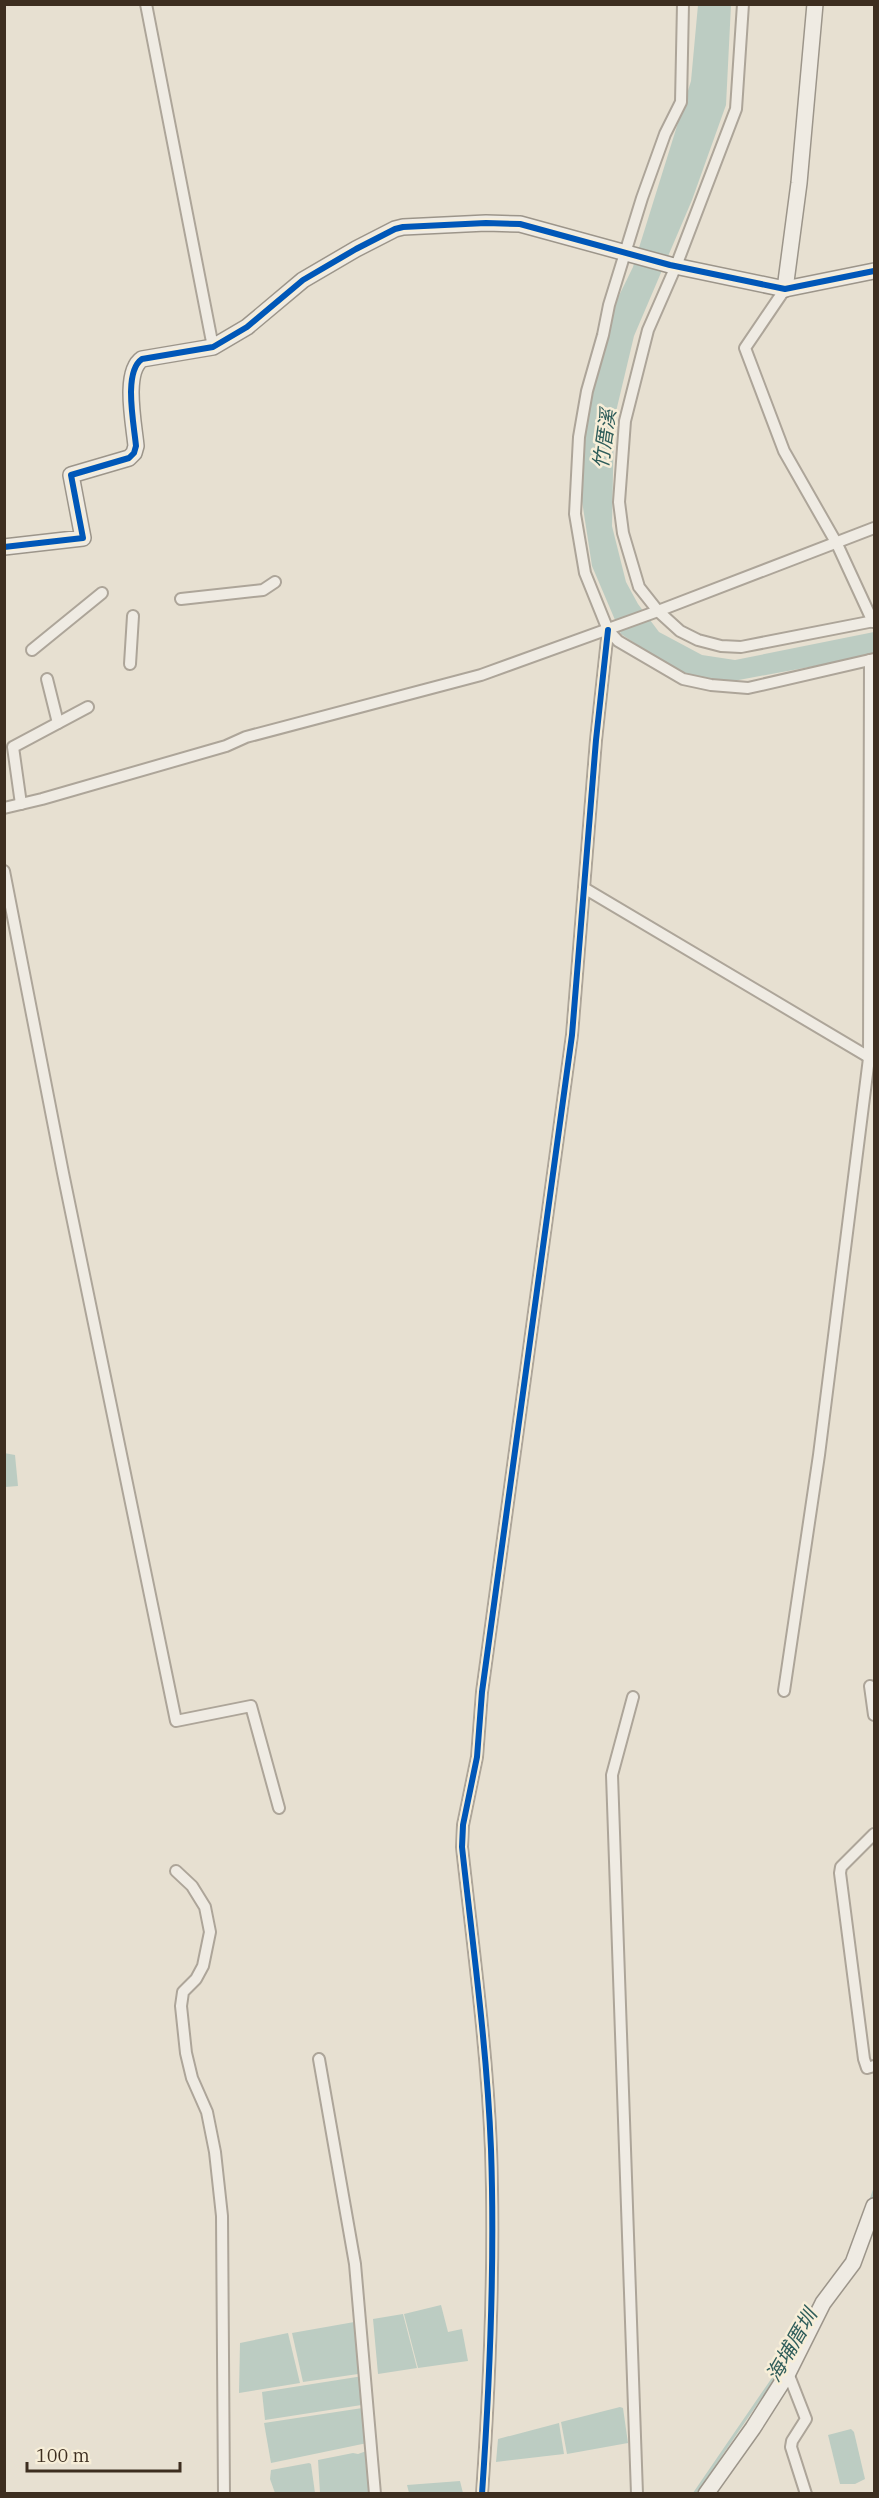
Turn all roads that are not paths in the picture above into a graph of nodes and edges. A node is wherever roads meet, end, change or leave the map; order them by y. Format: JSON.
{"nodes":[{"id":1,"x":146,"y":4,"type":"edge"},
{"id":2,"x":683,"y":4,"type":"edge"},
{"id":3,"x":743,"y":4,"type":"edge"},
{"id":4,"x":815,"y":4,"type":"edge"},
{"id":5,"x":627,"y":252,"type":"junction"},
{"id":6,"x":673,"y":265,"type":"junction"},
{"id":7,"x":874,"y":271,"type":"edge"},
{"id":8,"x":785,"y":289,"type":"junction"},
{"id":9,"x":213,"y":347,"type":"junction"},
{"id":10,"x":874,"y":528,"type":"edge"},
{"id":11,"x":837,"y":544,"type":"junction"},
{"id":12,"x":4,"y":547,"type":"edge"},
{"id":13,"x":275,"y":582,"type":"dead end"},
{"id":14,"x":102,"y":593,"type":"dead end"},
{"id":15,"x":181,"y":599,"type":"dead end"},
{"id":16,"x":658,"y":611,"type":"junction"},
{"id":17,"x":133,"y":616,"type":"dead end"},
{"id":18,"x":874,"y":621,"type":"edge"},
{"id":19,"x":608,"y":630,"type":"junction"},
{"id":20,"x":32,"y":650,"type":"dead end"},
{"id":21,"x":872,"y":659,"type":"edge"},
{"id":22,"x":130,"y":664,"type":"dead end"},
{"id":23,"x":47,"y":679,"type":"dead end"},
{"id":24,"x":88,"y":707,"type":"dead end"},
{"id":25,"x":58,"y":723,"type":"junction"},
{"id":26,"x":21,"y":804,"type":"junction"},
{"id":27,"x":4,"y":808,"type":"edge"},
{"id":28,"x":4,"y":871,"type":"edge"},
{"id":29,"x":584,"y":888,"type":"junction"},
{"id":30,"x":872,"y":1059,"type":"edge"},
{"id":31,"x":870,"y":1686,"type":"dead end"},
{"id":32,"x":784,"y":1691,"type":"dead end"},
{"id":33,"x":633,"y":1697,"type":"dead end"},
{"id":34,"x":874,"y":1715,"type":"edge"},
{"id":35,"x":279,"y":1808,"type":"dead end"},
{"id":36,"x":874,"y":1834,"type":"edge"},
{"id":37,"x":176,"y":1871,"type":"dead end"},
{"id":38,"x":319,"y":2059,"type":"dead end"},
{"id":39,"x":874,"y":2066,"type":"edge"},
{"id":40,"x":874,"y":2206,"type":"edge"},
{"id":41,"x":788,"y":2373,"type":"junction"},
{"id":42,"x":224,"y":2493,"type":"edge"},
{"id":43,"x":375,"y":2493,"type":"edge"},
{"id":44,"x":482,"y":2493,"type":"edge"},
{"id":45,"x":637,"y":2493,"type":"edge"},
{"id":46,"x":706,"y":2493,"type":"edge"},
{"id":47,"x":806,"y":2493,"type":"edge"}],
"edges":[{"from":1,"to":9,"type":"street"},
{"from":2,"to":5,"type":"street"},
{"from":3,"to":6,"type":"street"},
{"from":4,"to":8,"type":"street"},
{"from":5,"to":6,"type":"street"},
{"from":5,"to":9,"type":"street"},
{"from":5,"to":19,"type":"street"},
{"from":6,"to":8,"type":"street"},
{"from":6,"to":16,"type":"street"},
{"from":7,"to":8,"type":"street"},
{"from":8,"to":11,"type":"street"},
{"from":9,"to":12,"type":"street"},
{"from":10,"to":11,"type":"street"},
{"from":11,"to":16,"type":"street"},
{"from":11,"to":18,"type":"street"},
{"from":13,"to":15,"type":"street"},
{"from":14,"to":20,"type":"street"},
{"from":16,"to":18,"type":"street"},
{"from":16,"to":19,"type":"street"},
{"from":17,"to":22,"type":"street"},
{"from":19,"to":21,"type":"street"},
{"from":19,"to":26,"type":"street"},
{"from":19,"to":29,"type":"street"},
{"from":21,"to":30,"type":"street"},
{"from":23,"to":25,"type":"street"},
{"from":24,"to":25,"type":"street"},
{"from":25,"to":26,"type":"street"},
{"from":26,"to":27,"type":"street"},
{"from":28,"to":35,"type":"street"},
{"from":29,"to":30,"type":"street"},
{"from":29,"to":44,"type":"street"},
{"from":30,"to":32,"type":"street"},
{"from":31,"to":34,"type":"street"},
{"from":33,"to":45,"type":"street"},
{"from":36,"to":39,"type":"street"},
{"from":37,"to":42,"type":"street"},
{"from":38,"to":43,"type":"street"},
{"from":40,"to":41,"type":"street"},
{"from":41,"to":46,"type":"street"},
{"from":41,"to":47,"type":"street"}]}
